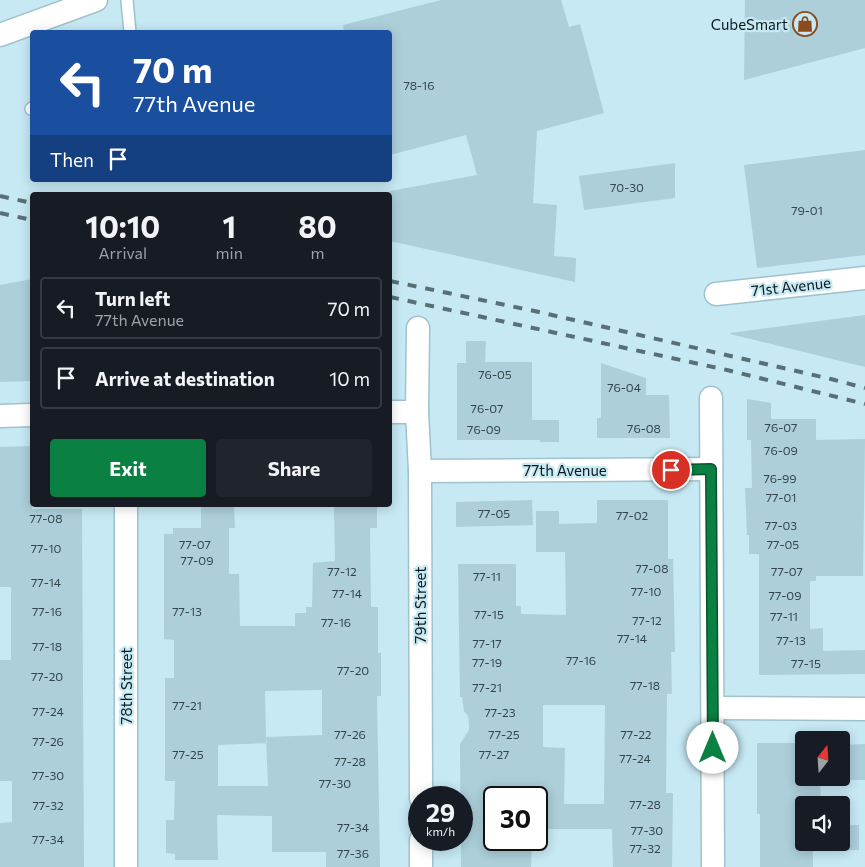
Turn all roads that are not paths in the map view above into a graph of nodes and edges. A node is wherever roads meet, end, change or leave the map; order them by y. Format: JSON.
{"nodes":[{"id":1,"x":96,"y":0,"type":"edge"},
{"id":2,"x":127,"y":0,"type":"edge"},
{"id":3,"x":130,"y":30,"type":"edge"},
{"id":4,"x":0,"y":35,"type":"edge"},
{"id":5,"x":865,"y":278,"type":"edge"},
{"id":6,"x":716,"y":294,"type":"dead end"},
{"id":7,"x":418,"y":328,"type":"dead end"},
{"id":8,"x":711,"y":398,"type":"dead end"},
{"id":9,"x":392,"y":412,"type":"edge"},
{"id":10,"x":417,"y":412,"type":"junction"},
{"id":11,"x":30,"y":415,"type":"edge"},
{"id":12,"x":0,"y":416,"type":"edge"},
{"id":13,"x":711,"y":469,"type":"junction"},
{"id":14,"x":420,"y":471,"type":"junction"},
{"id":15,"x":126,"y":507,"type":"edge"},
{"id":16,"x":713,"y":708,"type":"junction"},
{"id":17,"x":865,"y":709,"type":"edge"},
{"id":18,"x":421,"y":786,"type":"edge"},
{"id":19,"x":421,"y":851,"type":"edge"},
{"id":20,"x":126,"y":867,"type":"edge"},
{"id":21,"x":421,"y":867,"type":"edge"},
{"id":22,"x":713,"y":867,"type":"edge"}],
"edges":[{"from":1,"to":4,"type":"street"},
{"from":2,"to":3,"type":"lane"},
{"from":5,"to":6,"type":"street","name":"71st Avenue"},
{"from":7,"to":10,"type":"street","name":"79th Street"},
{"from":8,"to":13,"type":"street"},
{"from":9,"to":10,"type":"street"},
{"from":10,"to":14,"type":"street","name":"79th Street"},
{"from":11,"to":12,"type":"street"},
{"from":13,"to":14,"type":"street","name":"77th Avenue"},
{"from":13,"to":16,"type":"street"},
{"from":14,"to":18,"type":"street","name":"79th Street"},
{"from":15,"to":20,"type":"street","name":"78th Street"},
{"from":16,"to":17,"type":"street"},
{"from":16,"to":22,"type":"street"},
{"from":19,"to":21,"type":"street"}]}
